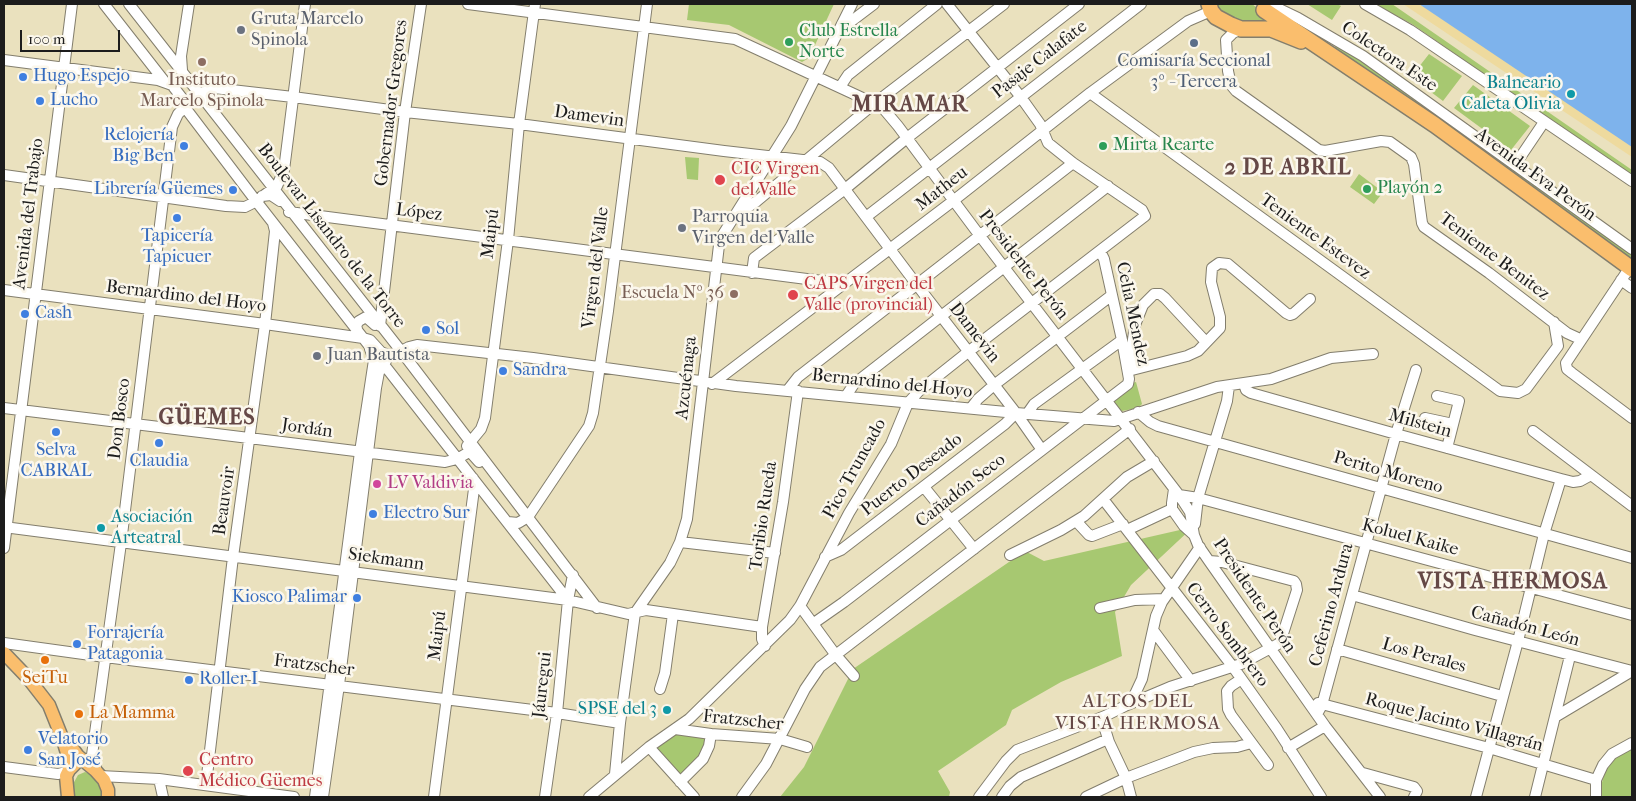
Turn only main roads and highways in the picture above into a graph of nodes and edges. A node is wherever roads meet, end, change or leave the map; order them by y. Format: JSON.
{"nodes":[{"id":1,"x":1210,"y":5,"type":"edge"},
{"id":2,"x":1264,"y":6,"type":"edge"},
{"id":3,"x":1248,"y":29,"type":"junction"},
{"id":4,"x":1339,"y":62,"type":"junction"},
{"id":5,"x":1628,"y":272,"type":"edge"},
{"id":6,"x":4,"y":654,"type":"edge"},
{"id":7,"x":58,"y":726,"type":"junction"},
{"id":8,"x":85,"y":763,"type":"junction"},
{"id":9,"x":69,"y":771,"type":"junction"},
{"id":10,"x":68,"y":795,"type":"edge"},
{"id":11,"x":108,"y":797,"type":"edge"}],
"edges":[{"from":1,"to":3,"type":"highway","name":"Avenida Eva Perón"},
{"from":2,"to":3,"type":"highway"},
{"from":2,"to":4,"type":"highway","name":"Avenida Eva Perón"},
{"from":3,"to":4,"type":"highway","name":"Avenida Eva Perón"},
{"from":4,"to":5,"type":"highway","name":"Avenida Eva Perón"},
{"from":6,"to":7,"type":"main road"},
{"from":7,"to":8,"type":"main road"},
{"from":7,"to":9,"type":"main road"},
{"from":8,"to":9,"type":"main road"},
{"from":8,"to":11,"type":"main road"},
{"from":9,"to":10,"type":"main road"}]}
